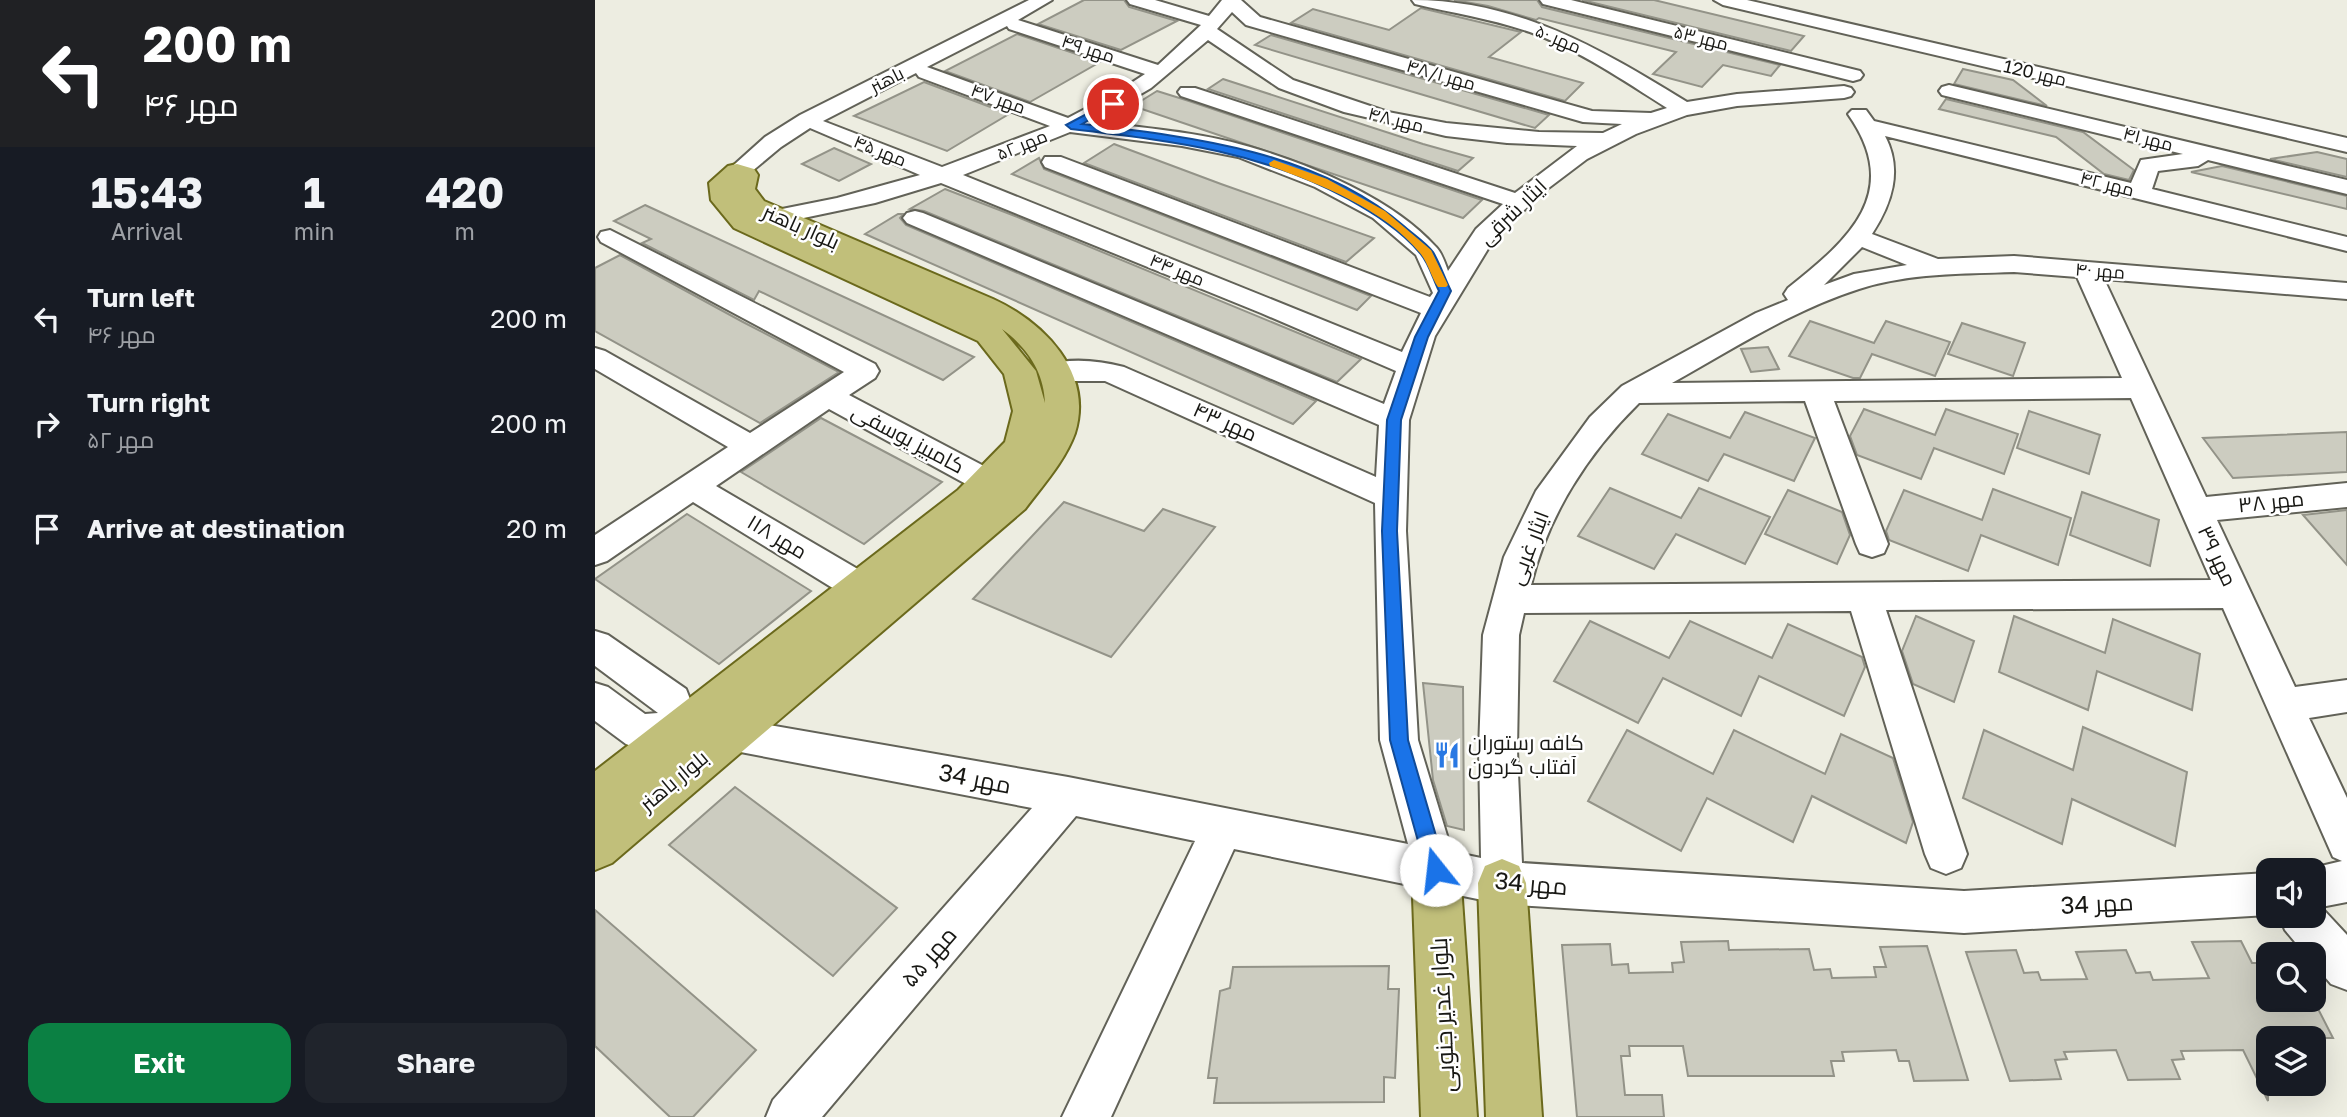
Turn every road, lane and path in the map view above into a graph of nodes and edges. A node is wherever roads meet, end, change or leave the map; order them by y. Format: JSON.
{"nodes":[{"id":1,"x":1043,"y":0,"type":"edge"},
{"id":2,"x":1136,"y":0,"type":"edge"},
{"id":3,"x":1231,"y":0,"type":"edge"},
{"id":4,"x":1421,"y":0,"type":"edge"},
{"id":5,"x":1507,"y":0,"type":"edge"},
{"id":6,"x":1549,"y":0,"type":"edge"},
{"id":7,"x":1723,"y":0,"type":"edge"},
{"id":8,"x":1757,"y":4,"type":"edge"},
{"id":9,"x":1490,"y":13,"type":"junction"},
{"id":10,"x":1016,"y":25,"type":"dead end"},
{"id":11,"x":1210,"y":27,"type":"junction"},
{"id":12,"x":1875,"y":36,"type":"junction"},
{"id":13,"x":1160,"y":72,"type":"junction"},
{"id":14,"x":926,"y":73,"type":"dead end"},
{"id":15,"x":1849,"y":84,"type":"junction"},
{"id":16,"x":1949,"y":91,"type":"dead end"},
{"id":17,"x":1188,"y":92,"type":"dead end"},
{"id":18,"x":1672,"y":113,"type":"junction"},
{"id":19,"x":1071,"y":125,"type":"junction"},
{"id":20,"x":1866,"y":125,"type":"junction"},
{"id":21,"x":819,"y":126,"type":"dead end"},
{"id":22,"x":2098,"y":128,"type":"junction"},
{"id":23,"x":1607,"y":140,"type":"junction"},
{"id":24,"x":2347,"y":145,"type":"edge"},
{"id":25,"x":2220,"y":157,"type":"junction"},
{"id":26,"x":1053,"y":162,"type":"dead end"},
{"id":27,"x":2149,"y":165,"type":"junction"},
{"id":28,"x":737,"y":172,"type":"junction"},
{"id":29,"x":942,"y":175,"type":"junction"},
{"id":30,"x":2347,"y":187,"type":"edge"},
{"id":31,"x":2139,"y":192,"type":"junction"},
{"id":32,"x":1520,"y":202,"type":"junction"},
{"id":33,"x":775,"y":217,"type":"junction"},
{"id":34,"x":915,"y":218,"type":"dead end"},
{"id":35,"x":610,"y":237,"type":"dead end"},
{"id":36,"x":1859,"y":237,"type":"junction"},
{"id":37,"x":2347,"y":244,"type":"edge"},
{"id":38,"x":1937,"y":267,"type":"junction"},
{"id":39,"x":2087,"y":270,"type":"junction"},
{"id":40,"x":1854,"y":282,"type":"joint"},
{"id":41,"x":2347,"y":291,"type":"edge"},
{"id":42,"x":1441,"y":300,"type":"junction"},
{"id":43,"x":1765,"y":319,"type":"junction"},
{"id":44,"x":595,"y":357,"type":"edge"},
{"id":45,"x":1411,"y":367,"type":"junction"},
{"id":46,"x":1054,"y":372,"type":"junction"},
{"id":47,"x":2140,"y":388,"type":"junction"},
{"id":48,"x":1817,"y":391,"type":"junction"},
{"id":49,"x":1632,"y":393,"type":"junction"},
{"id":50,"x":828,"y":396,"type":"junction"},
{"id":51,"x":1394,"y":420,"type":"junction"},
{"id":52,"x":751,"y":447,"type":"junction"},
{"id":53,"x":988,"y":482,"type":"junction"},
{"id":54,"x":692,"y":486,"type":"junction"},
{"id":55,"x":2347,"y":495,"type":"edge"},
{"id":56,"x":1391,"y":497,"type":"junction"},
{"id":57,"x":2196,"y":510,"type":"junction"},
{"id":58,"x":1871,"y":544,"type":"dead end"},
{"id":59,"x":595,"y":552,"type":"edge"},
{"id":60,"x":862,"y":588,"type":"junction"},
{"id":61,"x":2234,"y":594,"type":"junction"},
{"id":62,"x":1864,"y":597,"type":"junction"},
{"id":63,"x":1510,"y":599,"type":"junction"},
{"id":64,"x":595,"y":646,"type":"edge"},
{"id":65,"x":2347,"y":696,"type":"edge"},
{"id":66,"x":595,"y":699,"type":"edge"},
{"id":67,"x":2284,"y":705,"type":"junction"},
{"id":68,"x":682,"y":727,"type":"junction"},
{"id":69,"x":730,"y":733,"type":"junction"},
{"id":70,"x":1068,"y":796,"type":"junction"},
{"id":71,"x":595,"y":799,"type":"edge"},
{"id":72,"x":1223,"y":827,"type":"junction"},
{"id":73,"x":2347,"y":843,"type":"edge"},
{"id":74,"x":595,"y":847,"type":"edge"},
{"id":75,"x":1946,"y":854,"type":"dead end"},
{"id":76,"x":1436,"y":870,"type":"junction"},
{"id":77,"x":2347,"y":881,"type":"edge"},
{"id":78,"x":1502,"y":883,"type":"junction"},
{"id":79,"x":2326,"y":885,"type":"edge"},
{"id":80,"x":2256,"y":895,"type":"edge"},
{"id":81,"x":2312,"y":928,"type":"edge"},
{"id":82,"x":2347,"y":968,"type":"edge"},
{"id":83,"x":790,"y":1117,"type":"edge"},
{"id":84,"x":1086,"y":1117,"type":"edge"},
{"id":85,"x":1449,"y":1117,"type":"edge"},
{"id":86,"x":1514,"y":1117,"type":"edge"}],
"edges":[{"from":1,"to":28,"type":"street","name":"باهنر"},
{"from":2,"to":11,"type":"street"},
{"from":3,"to":11,"type":"street","name":"مهر ۵۲"},
{"from":3,"to":18,"type":"street","name":"مهر ۴۸/۱"},
{"from":4,"to":9,"type":"street","name":"مهر ۵۰"},
{"from":5,"to":9,"type":"street"},
{"from":6,"to":15,"type":"street","name":"مهر ۵۳"},
{"from":7,"to":8,"type":"street","name":"مهر 120"},
{"from":8,"to":12,"type":"street","name":"مهر 120"},
{"from":9,"to":18,"type":"street","name":"مهر ۵۰"},
{"from":10,"to":13,"type":"street","name":"مهر ۴۹"},
{"from":11,"to":13,"type":"street","name":"مهر ۵۲"},
{"from":11,"to":23,"type":"street","name":"مهر ۴۸"},
{"from":12,"to":15,"type":"street"},
{"from":12,"to":24,"type":"street","name":"مهر 120"},
{"from":13,"to":19,"type":"street","name":"مهر ۵۲"},
{"from":14,"to":19,"type":"street","name":"مهر ۴۷"},
{"from":15,"to":18,"type":"street","name":"ایثار شرقی"},
{"from":15,"to":20,"type":"street","name":"ایثار غربی"},
{"from":16,"to":22,"type":"street","name":"مهر ۴۱"},
{"from":17,"to":32,"type":"street"},
{"from":18,"to":23,"type":"street","name":"ایثار شرقی"},
{"from":19,"to":29,"type":"street","name":"مهر ۵۲"},
{"from":19,"to":42,"type":"street","name":"مهر ۴۷"},
{"from":20,"to":31,"type":"street","name":"مهر ۴۲"},
{"from":20,"to":36,"type":"street","name":"ایثار غربی"},
{"from":21,"to":29,"type":"street","name":"مهر ۴۵"},
{"from":22,"to":25,"type":"street","name":"مهر ۴۱"},
{"from":22,"to":27,"type":"street"},
{"from":23,"to":32,"type":"street","name":"ایثار شرقی"},
{"from":25,"to":27,"type":"street"},
{"from":25,"to":30,"type":"street","name":"مهر ۴۱"},
{"from":26,"to":42,"type":"street"},
{"from":27,"to":31,"type":"street"},
{"from":28,"to":33,"type":"main road","name":"بلوار باهنر"},
{"from":28,"to":53,"type":"main road","name":"بلوار باهنر"},
{"from":29,"to":33,"type":"street","name":"مهر ۵۲"},
{"from":29,"to":45,"type":"street","name":"مهر ۴۴"},
{"from":31,"to":37,"type":"street","name":"مهر ۴۲"},
{"from":32,"to":42,"type":"street","name":"ایثار شرقی"},
{"from":33,"to":46,"type":"main road","name":"بلوار باهنر"},
{"from":34,"to":51,"type":"street"},
{"from":35,"to":50,"type":"street"},
{"from":36,"to":38,"type":"street"},
{"from":36,"to":43,"type":"street","name":"ایثار غربی"},
{"from":38,"to":39,"type":"street","name":"مهر ۴۰"},
{"from":38,"to":40,"type":"street","name":"مهر ۴۰"},
{"from":39,"to":41,"type":"street","name":"مهر ۴۰"},
{"from":39,"to":47,"type":"street","name":"مهر ۳۹"},
{"from":40,"to":43,"type":"street","name":"ایثار غربی"},
{"from":42,"to":45,"type":"street","name":"ایثار شرقی"},
{"from":43,"to":49,"type":"street","name":"ایثار غربی"},
{"from":44,"to":52,"type":"street"},
{"from":45,"to":51,"type":"street","name":"ایثار شرقی"},
{"from":46,"to":56,"type":"street","name":"مهر ۴۳"},
{"from":46,"to":69,"type":"main road","name":"بلوار باهنر"},
{"from":47,"to":48,"type":"lane"},
{"from":47,"to":57,"type":"street","name":"مهر ۳۹"},
{"from":48,"to":49,"type":"lane"},
{"from":48,"to":58,"type":"street"},
{"from":49,"to":63,"type":"street","name":"ایثار غربی"},
{"from":50,"to":52,"type":"street"},
{"from":50,"to":53,"type":"street","name":"کامبیز یوسفی"},
{"from":51,"to":56,"type":"street","name":"ایثار شرقی"},
{"from":52,"to":54,"type":"street"},
{"from":53,"to":60,"type":"main road","name":"بلوار باهنر"},
{"from":54,"to":59,"type":"street"},
{"from":54,"to":60,"type":"street","name":"مهر ۱۱۸"},
{"from":55,"to":57,"type":"street","name":"مهر ۳۸"},
{"from":56,"to":76,"type":"street","name":"ایثار شرقی"},
{"from":57,"to":61,"type":"street","name":"مهر ۳۹"},
{"from":60,"to":68,"type":"main road","name":"بلوار باهنر"},
{"from":61,"to":62,"type":"street"},
{"from":61,"to":67,"type":"street","name":"مهر ۳۹"},
{"from":62,"to":63,"type":"street"},
{"from":62,"to":75,"type":"street"},
{"from":63,"to":78,"type":"street","name":"ایثار غربی"},
{"from":64,"to":68,"type":"street"},
{"from":65,"to":67,"type":"street"},
{"from":66,"to":68,"type":"street","name":"مهر 34"},
{"from":67,"to":73,"type":"street","name":"مهر ۳۹"},
{"from":68,"to":69,"type":"street","name":"مهر 34"},
{"from":68,"to":71,"type":"main road","name":"بلوار باهنر"},
{"from":69,"to":70,"type":"street","name":"مهر 34"},
{"from":69,"to":74,"type":"main road","name":"بلوار باهنر"},
{"from":70,"to":72,"type":"street","name":"مهر 34"},
{"from":70,"to":83,"type":"street","name":"مهر ۵۵"},
{"from":72,"to":76,"type":"street","name":"مهر 34"},
{"from":72,"to":84,"type":"street"},
{"from":76,"to":78,"type":"street","name":"مهر 34"},
{"from":76,"to":85,"type":"main road","name":"بلوار غدیر جنوبی"},
{"from":77,"to":79,"type":"street"},
{"from":78,"to":80,"type":"street","name":"مهر 34"},
{"from":78,"to":86,"type":"main road"},
{"from":81,"to":82,"type":"street"}]}
